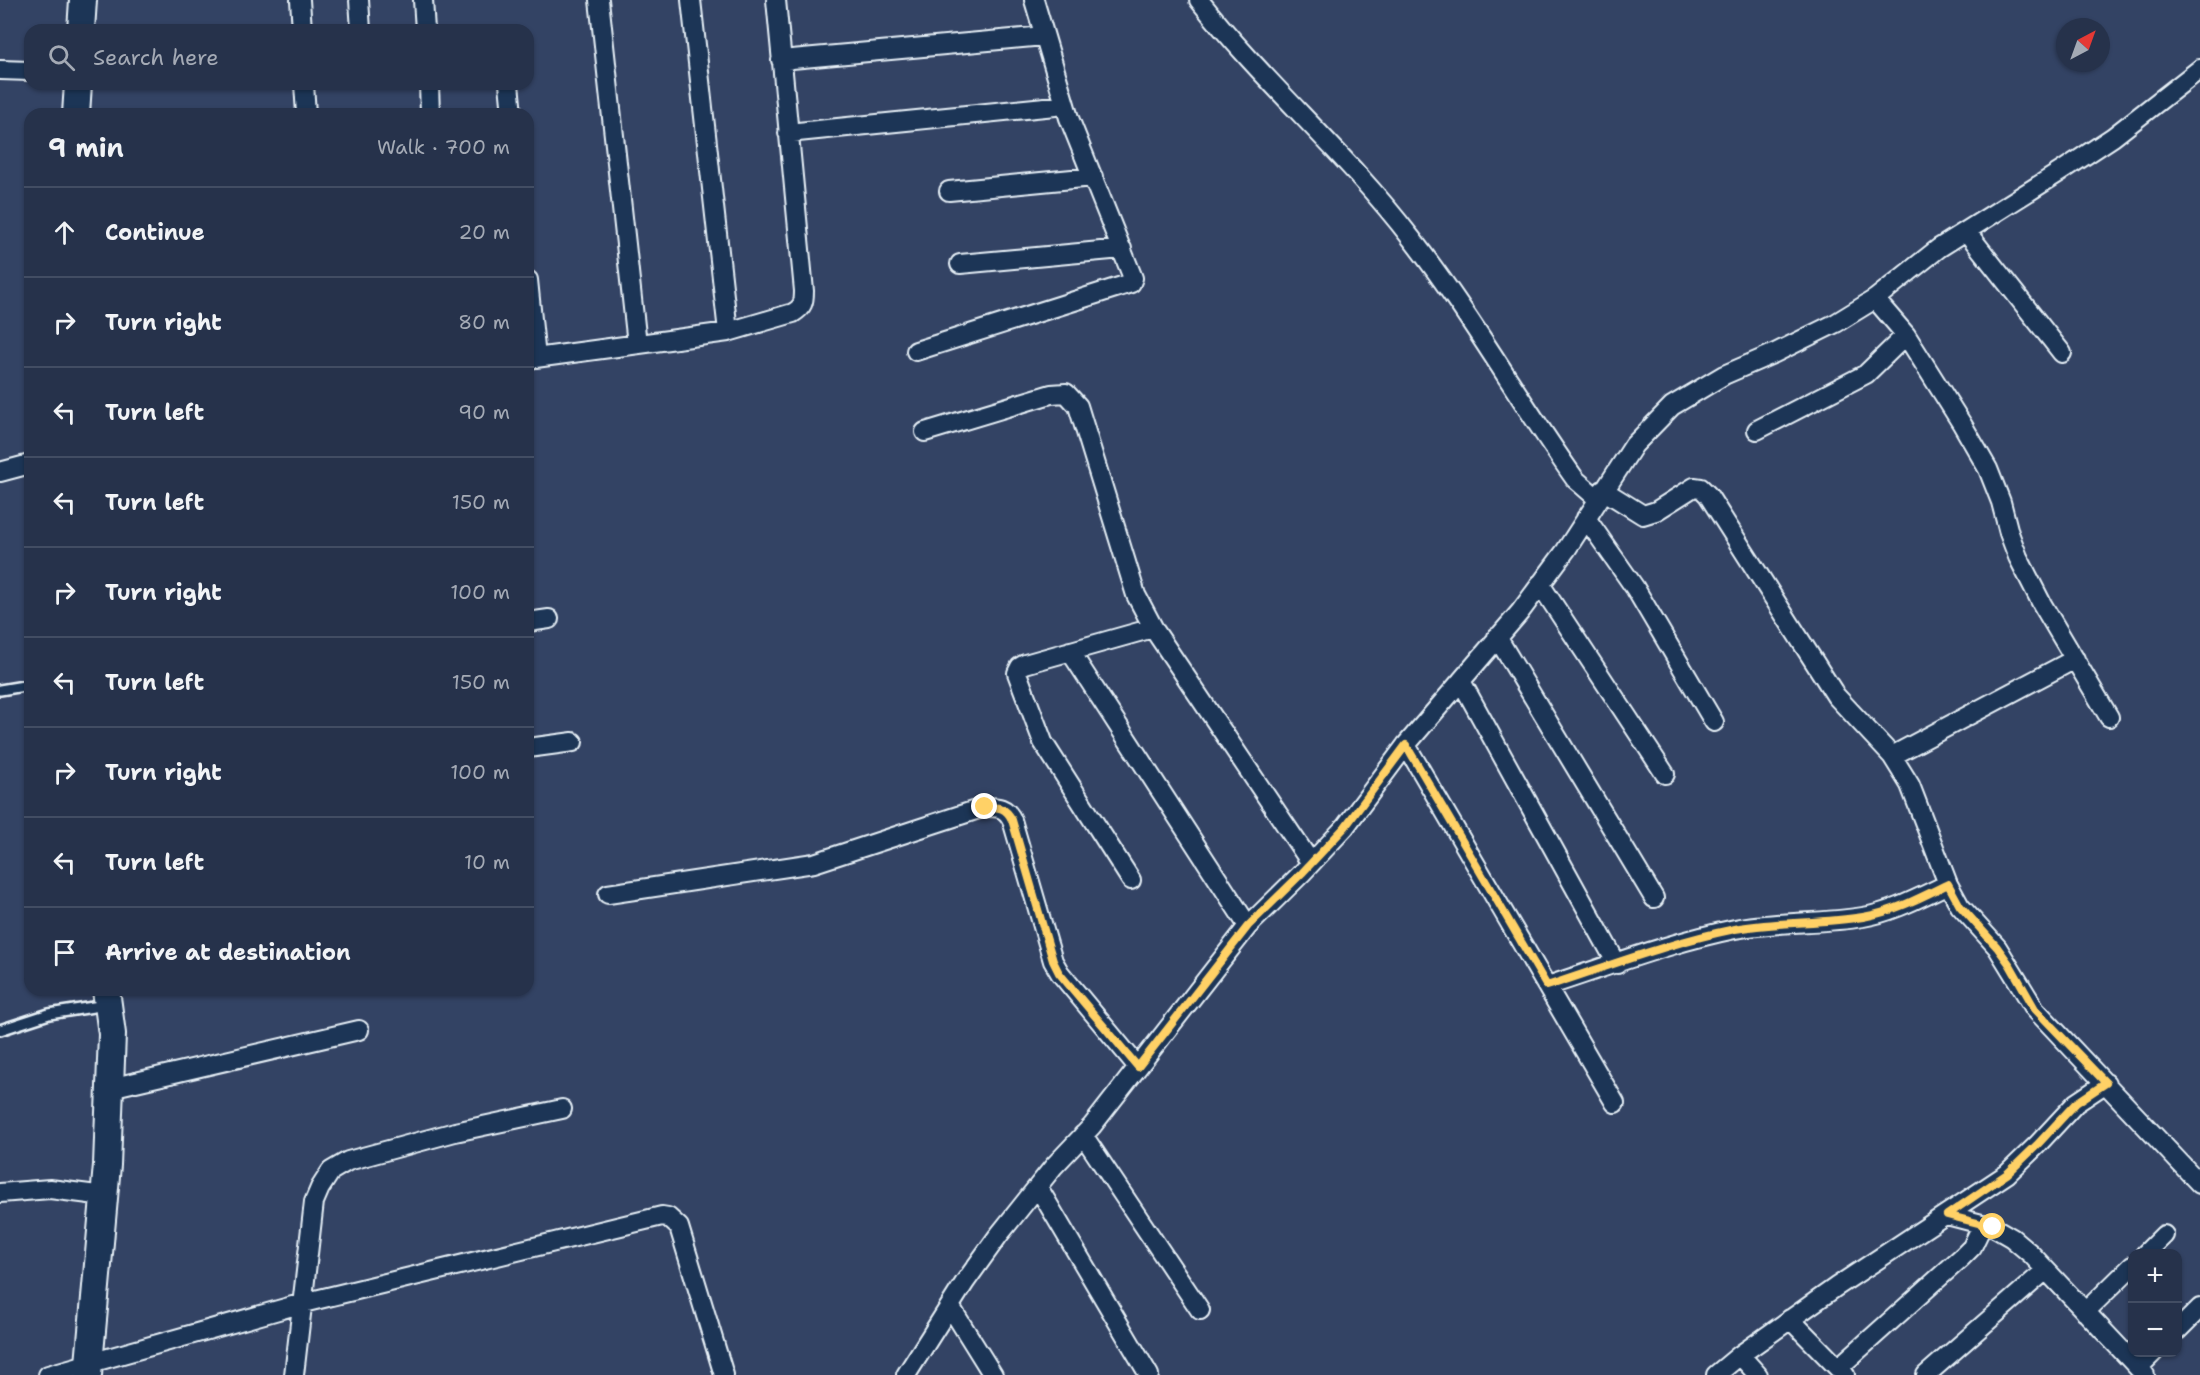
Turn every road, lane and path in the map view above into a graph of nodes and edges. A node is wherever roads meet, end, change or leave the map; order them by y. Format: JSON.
{"nodes":[{"id":1,"x":83,"y":0,"type":"edge"},
{"id":2,"x":300,"y":0,"type":"edge"},
{"id":3,"x":359,"y":0,"type":"edge"},
{"id":4,"x":423,"y":0,"type":"edge"},
{"id":5,"x":599,"y":0,"type":"edge"},
{"id":6,"x":691,"y":0,"type":"edge"},
{"id":7,"x":777,"y":0,"type":"edge"},
{"id":8,"x":1034,"y":0,"type":"edge"},
{"id":9,"x":1199,"y":0,"type":"edge"},
{"id":10,"x":81,"y":24,"type":"edge"},
{"id":11,"x":302,"y":24,"type":"edge"},
{"id":12,"x":361,"y":24,"type":"edge"},
{"id":13,"x":425,"y":24,"type":"edge"},
{"id":14,"x":1044,"y":36,"type":"junction"},
{"id":15,"x":781,"y":60,"type":"junction"},
{"id":16,"x":2200,"y":69,"type":"edge"},
{"id":17,"x":0,"y":70,"type":"edge"},
{"id":18,"x":24,"y":71,"type":"edge"},
{"id":19,"x":78,"y":90,"type":"edge"},
{"id":20,"x":304,"y":90,"type":"edge"},
{"id":21,"x":429,"y":90,"type":"edge"},
{"id":22,"x":510,"y":90,"type":"edge"},
{"id":23,"x":1065,"y":105,"type":"junction"},
{"id":24,"x":76,"y":108,"type":"edge"},
{"id":25,"x":306,"y":108,"type":"edge"},
{"id":26,"x":430,"y":108,"type":"edge"},
{"id":27,"x":511,"y":108,"type":"edge"},
{"id":28,"x":788,"y":133,"type":"junction"},
{"id":29,"x":1093,"y":177,"type":"junction"},
{"id":30,"x":949,"y":192,"type":"dead end"},
{"id":31,"x":1966,"y":231,"type":"junction"},
{"id":32,"x":1122,"y":249,"type":"junction"},
{"id":33,"x":960,"y":264,"type":"dead end"},
{"id":34,"x":1875,"y":299,"type":"junction"},
{"id":35,"x":728,"y":332,"type":"junction"},
{"id":36,"x":1906,"y":335,"type":"junction"},
{"id":37,"x":637,"y":344,"type":"junction"},
{"id":38,"x":916,"y":351,"type":"dead end"},
{"id":39,"x":2062,"y":353,"type":"dead end"},
{"id":40,"x":534,"y":359,"type":"edge"},
{"id":41,"x":1757,"y":430,"type":"dead end"},
{"id":42,"x":926,"y":432,"type":"dead end"},
{"id":43,"x":24,"y":466,"type":"edge"},
{"id":44,"x":0,"y":472,"type":"edge"},
{"id":45,"x":1600,"y":495,"type":"junction"},
{"id":46,"x":1586,"y":518,"type":"junction"},
{"id":47,"x":1540,"y":584,"type":"junction"},
{"id":48,"x":549,"y":619,"type":"dead end"},
{"id":49,"x":534,"y":621,"type":"edge"},
{"id":50,"x":1153,"y":628,"type":"junction"},
{"id":51,"x":1497,"y":637,"type":"junction"},
{"id":52,"x":1070,"y":651,"type":"junction"},
{"id":53,"x":2075,"y":659,"type":"junction"},
{"id":54,"x":1461,"y":681,"type":"junction"},
{"id":55,"x":24,"y":686,"type":"edge"},
{"id":56,"x":0,"y":690,"type":"edge"},
{"id":57,"x":2109,"y":717,"type":"dead end"},
{"id":58,"x":1714,"y":722,"type":"dead end"},
{"id":59,"x":573,"y":742,"type":"dead end"},
{"id":60,"x":1406,"y":745,"type":"junction"},
{"id":61,"x":534,"y":747,"type":"edge"},
{"id":62,"x":1892,"y":756,"type":"junction"},
{"id":63,"x":1665,"y":774,"type":"dead end"},
{"id":64,"x":1311,"y":863,"type":"junction"},
{"id":65,"x":1131,"y":880,"type":"dead end"},
{"id":66,"x":1948,"y":884,"type":"junction"},
{"id":67,"x":608,"y":894,"type":"dead end"},
{"id":68,"x":1654,"y":898,"type":"dead end"},
{"id":69,"x":1248,"y":926,"type":"junction"},
{"id":70,"x":1617,"y":964,"type":"junction"},
{"id":71,"x":1547,"y":986,"type":"junction"},
{"id":72,"x":107,"y":997,"type":"edge"},
{"id":73,"x":0,"y":1030,"type":"edge"},
{"id":74,"x":359,"y":1030,"type":"dead end"},
{"id":75,"x":1138,"y":1067,"type":"junction"},
{"id":76,"x":2106,"y":1083,"type":"junction"},
{"id":77,"x":110,"y":1088,"type":"junction"},
{"id":78,"x":1615,"y":1103,"type":"dead end"},
{"id":79,"x":562,"y":1109,"type":"dead end"},
{"id":80,"x":1083,"y":1134,"type":"junction"},
{"id":81,"x":2200,"y":1184,"type":"edge"},
{"id":82,"x":1038,"y":1186,"type":"junction"},
{"id":83,"x":0,"y":1193,"type":"edge"},
{"id":84,"x":105,"y":1196,"type":"junction"},
{"id":85,"x":1947,"y":1215,"type":"junction"},
{"id":86,"x":1983,"y":1224,"type":"junction"},
{"id":87,"x":2164,"y":1235,"type":"dead end"},
{"id":88,"x":2150,"y":1249,"type":"edge"},
{"id":89,"x":2046,"y":1270,"type":"junction"},
{"id":90,"x":2128,"y":1271,"type":"edge"},
{"id":91,"x":303,"y":1303,"type":"junction"},
{"id":92,"x":950,"y":1306,"type":"junction"},
{"id":93,"x":2200,"y":1308,"type":"edge"},
{"id":94,"x":1200,"y":1310,"type":"dead end"},
{"id":95,"x":2085,"y":1312,"type":"junction"},
{"id":96,"x":1790,"y":1319,"type":"junction"},
{"id":97,"x":2182,"y":1326,"type":"edge"},
{"id":98,"x":1740,"y":1355,"type":"junction"},
{"id":99,"x":2151,"y":1357,"type":"edge"},
{"id":100,"x":88,"y":1369,"type":"edge"},
{"id":101,"x":2142,"y":1371,"type":"edge"},
{"id":102,"x":1841,"y":1372,"type":"edge"},
{"id":103,"x":48,"y":1375,"type":"edge"},
{"id":104,"x":294,"y":1375,"type":"edge"},
{"id":105,"x":724,"y":1375,"type":"edge"},
{"id":106,"x":906,"y":1375,"type":"edge"},
{"id":107,"x":993,"y":1375,"type":"edge"},
{"id":108,"x":1149,"y":1375,"type":"edge"},
{"id":109,"x":1716,"y":1375,"type":"edge"},
{"id":110,"x":1758,"y":1375,"type":"edge"},
{"id":111,"x":1926,"y":1375,"type":"edge"}],
"edges":[{"from":1,"to":10,"type":"street"},
{"from":2,"to":11,"type":"street"},
{"from":3,"to":12,"type":"street"},
{"from":4,"to":13,"type":"street"},
{"from":5,"to":37,"type":"street"},
{"from":6,"to":35,"type":"street"},
{"from":7,"to":15,"type":"street"},
{"from":8,"to":14,"type":"street"},
{"from":9,"to":45,"type":"street"},
{"from":14,"to":15,"type":"street"},
{"from":14,"to":23,"type":"street"},
{"from":15,"to":28,"type":"street"},
{"from":16,"to":31,"type":"street"},
{"from":17,"to":18,"type":"street"},
{"from":19,"to":24,"type":"street"},
{"from":20,"to":25,"type":"street"},
{"from":21,"to":26,"type":"street"},
{"from":22,"to":27,"type":"street"},
{"from":23,"to":28,"type":"street"},
{"from":23,"to":29,"type":"street"},
{"from":28,"to":35,"type":"street"},
{"from":29,"to":30,"type":"street"},
{"from":29,"to":32,"type":"street"},
{"from":31,"to":34,"type":"street"},
{"from":31,"to":39,"type":"street"},
{"from":32,"to":33,"type":"street"},
{"from":32,"to":38,"type":"street"},
{"from":34,"to":36,"type":"street"},
{"from":34,"to":45,"type":"street"},
{"from":35,"to":37,"type":"street"},
{"from":36,"to":41,"type":"street"},
{"from":36,"to":53,"type":"street"},
{"from":37,"to":40,"type":"street"},
{"from":42,"to":50,"type":"street"},
{"from":43,"to":44,"type":"street"},
{"from":45,"to":46,"type":"street"},
{"from":45,"to":62,"type":"street"},
{"from":46,"to":47,"type":"street"},
{"from":46,"to":58,"type":"street"},
{"from":47,"to":51,"type":"street"},
{"from":47,"to":63,"type":"street"},
{"from":48,"to":49,"type":"street"},
{"from":50,"to":52,"type":"street"},
{"from":50,"to":64,"type":"street"},
{"from":51,"to":54,"type":"street"},
{"from":51,"to":68,"type":"street"},
{"from":52,"to":65,"type":"street"},
{"from":52,"to":69,"type":"street"},
{"from":53,"to":57,"type":"street"},
{"from":53,"to":62,"type":"street"},
{"from":54,"to":60,"type":"street"},
{"from":54,"to":70,"type":"street"},
{"from":55,"to":56,"type":"lane"},
{"from":59,"to":61,"type":"street"},
{"from":60,"to":64,"type":"street"},
{"from":60,"to":71,"type":"street"},
{"from":62,"to":66,"type":"street"},
{"from":64,"to":69,"type":"street"},
{"from":66,"to":70,"type":"street"},
{"from":66,"to":76,"type":"street"},
{"from":67,"to":75,"type":"street"},
{"from":69,"to":75,"type":"street"},
{"from":70,"to":71,"type":"street"},
{"from":71,"to":78,"type":"street"},
{"from":72,"to":73,"type":"lane"},
{"from":72,"to":77,"type":"street"},
{"from":74,"to":77,"type":"street"},
{"from":75,"to":80,"type":"street"},
{"from":76,"to":81,"type":"street"},
{"from":76,"to":85,"type":"street"},
{"from":77,"to":84,"type":"street"},
{"from":79,"to":91,"type":"street"},
{"from":80,"to":82,"type":"street"},
{"from":80,"to":94,"type":"street"},
{"from":82,"to":92,"type":"street"},
{"from":82,"to":108,"type":"street"},
{"from":83,"to":84,"type":"street"},
{"from":84,"to":100,"type":"street"},
{"from":85,"to":86,"type":"street"},
{"from":85,"to":96,"type":"street"},
{"from":86,"to":89,"type":"street"},
{"from":86,"to":102,"type":"street"},
{"from":87,"to":88,"type":"street"},
{"from":89,"to":95,"type":"street"},
{"from":89,"to":111,"type":"street"},
{"from":90,"to":95,"type":"street"},
{"from":91,"to":100,"type":"street"},
{"from":91,"to":104,"type":"street"},
{"from":91,"to":105,"type":"street"},
{"from":92,"to":106,"type":"street"},
{"from":92,"to":107,"type":"street"},
{"from":93,"to":97,"type":"street"},
{"from":95,"to":101,"type":"street"},
{"from":96,"to":98,"type":"street"},
{"from":96,"to":102,"type":"street"},
{"from":98,"to":109,"type":"street"},
{"from":98,"to":110,"type":"street"},
{"from":99,"to":101,"type":"street"},
{"from":100,"to":103,"type":"street"}]}
